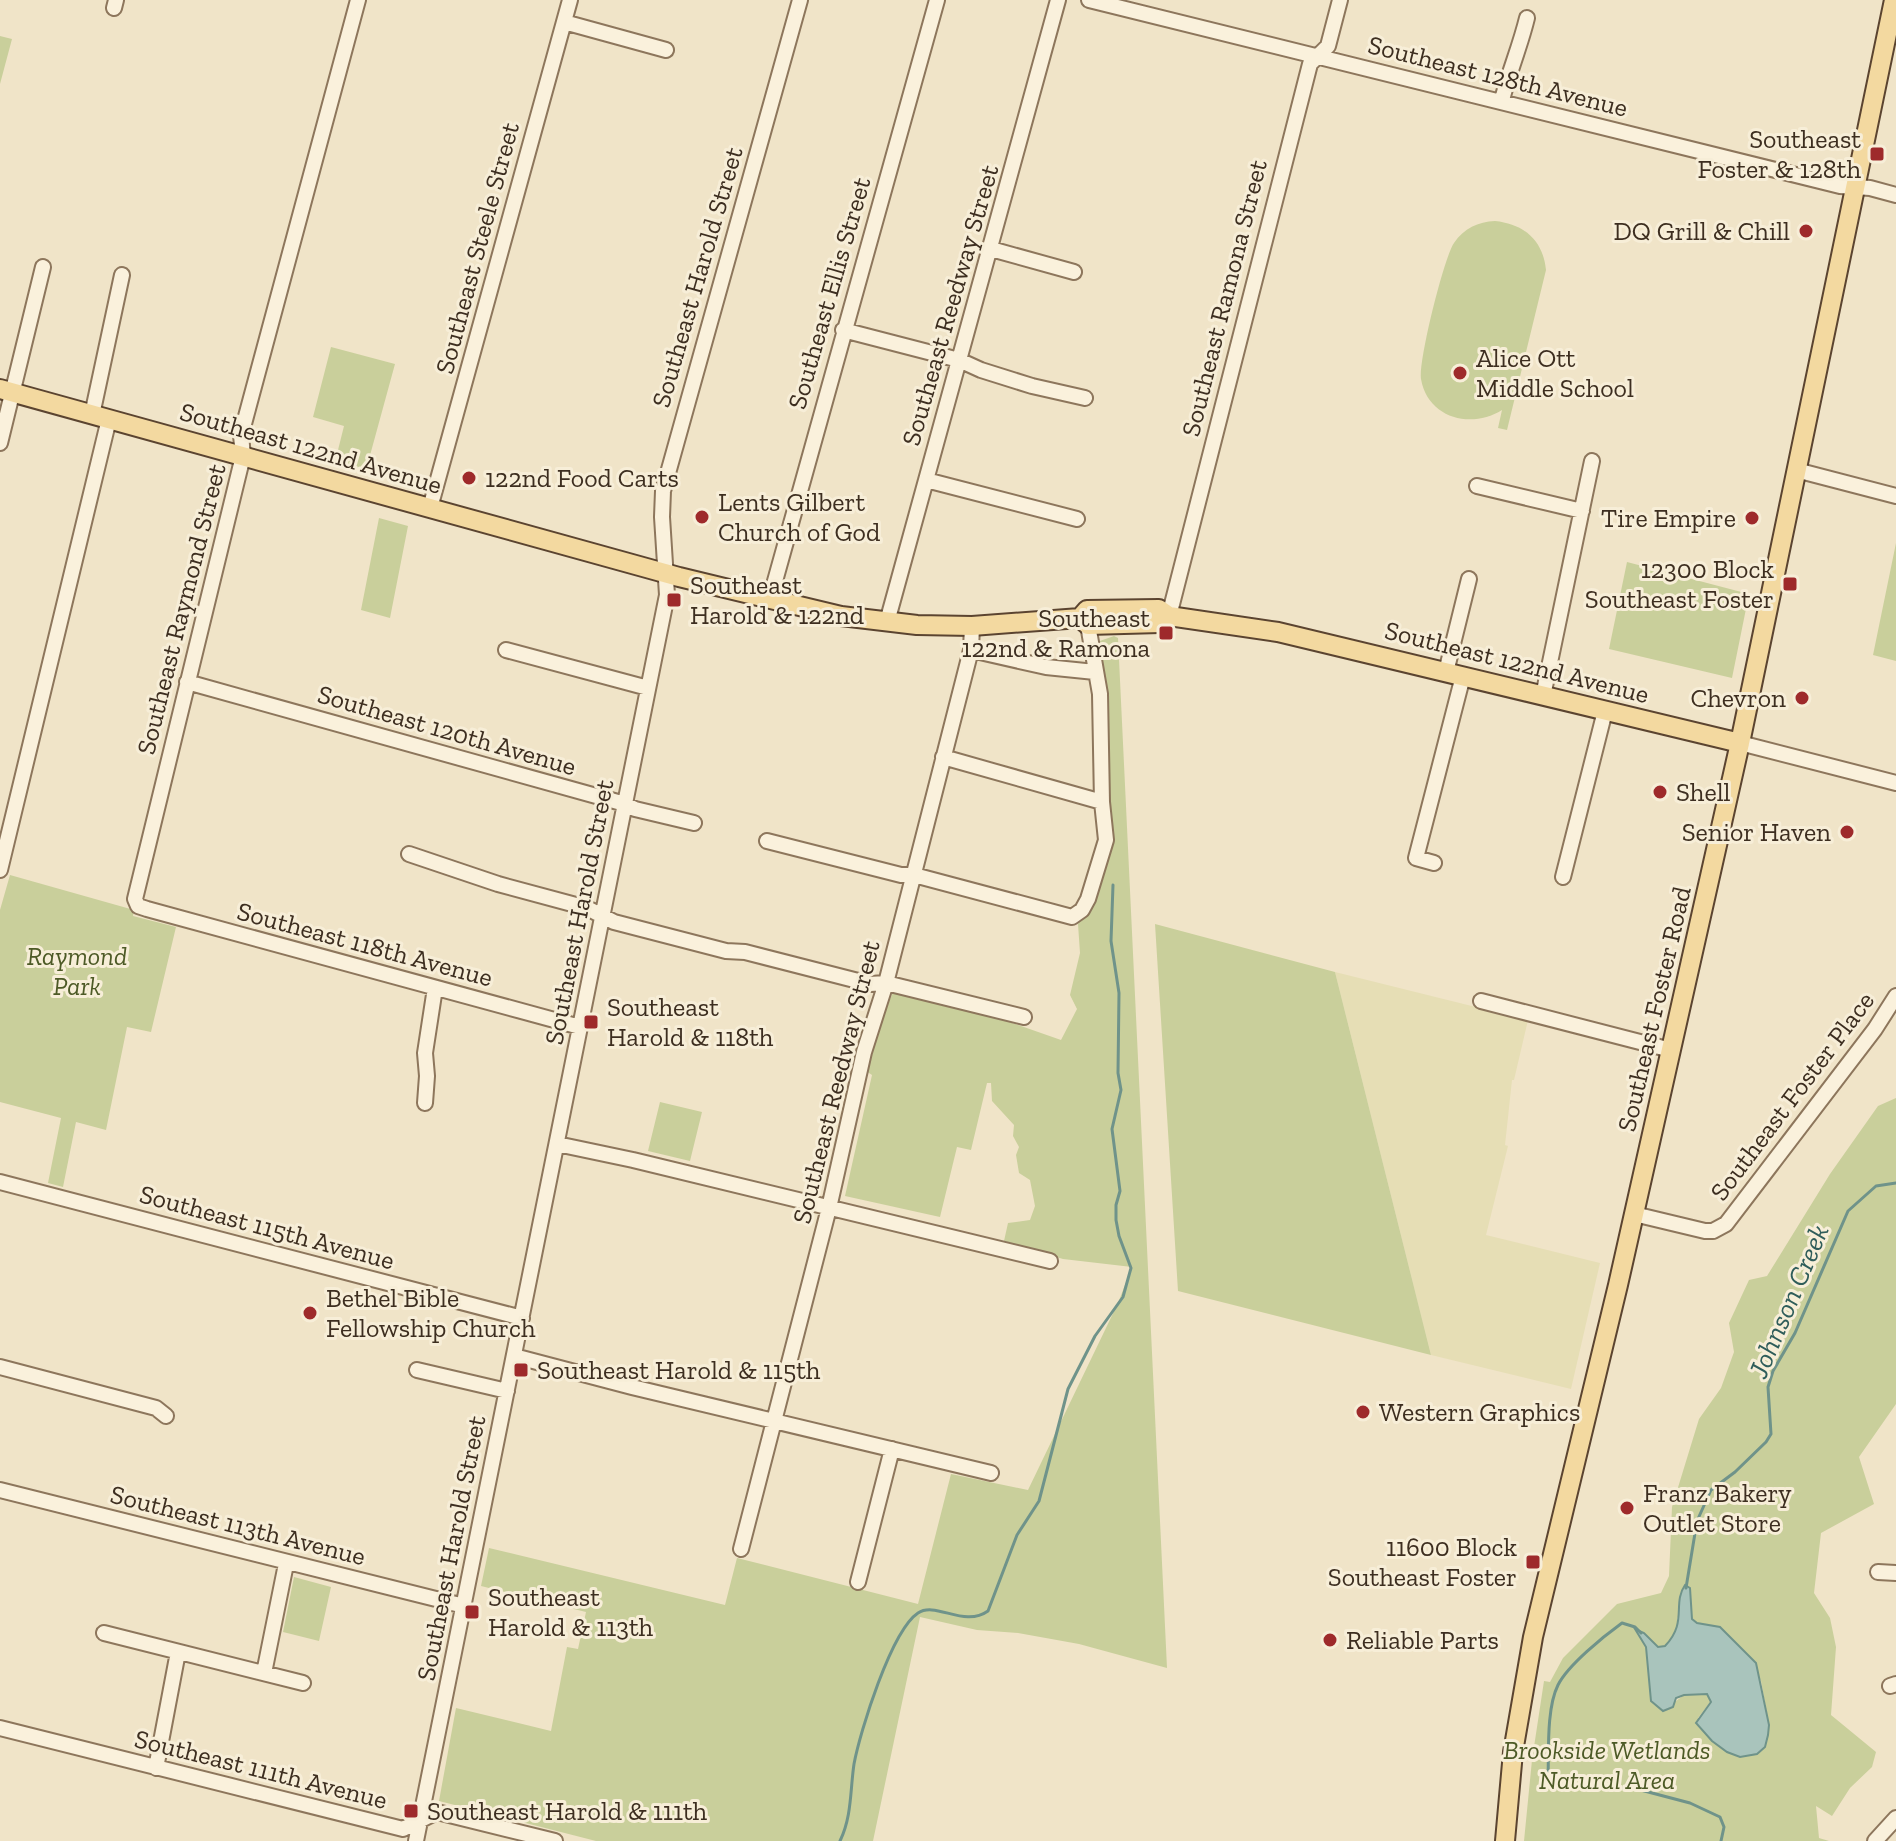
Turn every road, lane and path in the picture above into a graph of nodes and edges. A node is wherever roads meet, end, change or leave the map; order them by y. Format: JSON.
{"nodes":[{"id":1,"x":358,"y":0,"type":"edge"},
{"id":2,"x":570,"y":0,"type":"edge"},
{"id":3,"x":800,"y":0,"type":"edge"},
{"id":4,"x":937,"y":0,"type":"edge"},
{"id":5,"x":1058,"y":0,"type":"edge"},
{"id":6,"x":1089,"y":0,"type":"edge"},
{"id":7,"x":1340,"y":0,"type":"edge"},
{"id":8,"x":1894,"y":0,"type":"edge"},
{"id":9,"x":1527,"y":18,"type":"dead end"},
{"id":10,"x":564,"y":22,"type":"junction"},
{"id":11,"x":666,"y":50,"type":"dead end"},
{"id":12,"x":1318,"y":55,"type":"junction"},
{"id":13,"x":1502,"y":100,"type":"junction"},
{"id":14,"x":1856,"y":187,"type":"junction"},
{"id":15,"x":1896,"y":195,"type":"edge"},
{"id":16,"x":991,"y":249,"type":"junction"},
{"id":17,"x":43,"y":267,"type":"dead end"},
{"id":18,"x":1074,"y":272,"type":"dead end"},
{"id":19,"x":122,"y":275,"type":"dead end"},
{"id":20,"x":843,"y":330,"type":"junction"},
{"id":21,"x":959,"y":360,"type":"junction"},
{"id":22,"x":6,"y":391,"type":"edge"},
{"id":23,"x":1085,"y":398,"type":"dead end"},
{"id":24,"x":100,"y":417,"type":"junction"},
{"id":25,"x":1,"y":438,"type":"edge"},
{"id":26,"x":243,"y":456,"type":"junction"},
{"id":27,"x":1592,"y":461,"type":"dead end"},
{"id":28,"x":1796,"y":470,"type":"junction"},
{"id":29,"x":926,"y":480,"type":"junction"},
{"id":30,"x":1477,"y":486,"type":"dead end"},
{"id":31,"x":1896,"y":496,"type":"edge"},
{"id":32,"x":430,"y":508,"type":"junction"},
{"id":33,"x":1582,"y":511,"type":"junction"},
{"id":34,"x":1077,"y":519,"type":"dead end"},
{"id":35,"x":666,"y":574,"type":"junction"},
{"id":36,"x":1469,"y":579,"type":"dead end"},
{"id":37,"x":770,"y":599,"type":"junction"},
{"id":38,"x":1169,"y":616,"type":"junction"},
{"id":39,"x":887,"y":622,"type":"junction"},
{"id":40,"x":1084,"y":622,"type":"junction"},
{"id":41,"x":972,"y":626,"type":"junction"},
{"id":42,"x":506,"y":650,"type":"dead end"},
{"id":43,"x":971,"y":650,"type":"junction"},
{"id":44,"x":1095,"y":672,"type":"junction"},
{"id":45,"x":1455,"y":674,"type":"junction"},
{"id":46,"x":187,"y":682,"type":"junction"},
{"id":47,"x":648,"y":688,"type":"junction"},
{"id":48,"x":1543,"y":696,"type":"junction"},
{"id":49,"x":1605,"y":711,"type":"junction"},
{"id":50,"x":1740,"y":743,"type":"junction"},
{"id":51,"x":943,"y":757,"type":"junction"},
{"id":52,"x":1896,"y":783,"type":"edge"},
{"id":53,"x":1102,"y":802,"type":"junction"},
{"id":54,"x":625,"y":804,"type":"junction"},
{"id":55,"x":694,"y":823,"type":"dead end"},
{"id":56,"x":767,"y":841,"type":"dead end"},
{"id":57,"x":409,"y":854,"type":"dead end"},
{"id":58,"x":1434,"y":863,"type":"dead end"},
{"id":59,"x":0,"y":870,"type":"edge"},
{"id":60,"x":914,"y":875,"type":"junction"},
{"id":61,"x":1563,"y":877,"type":"dead end"},
{"id":62,"x":138,"y":906,"type":"joint"},
{"id":63,"x":603,"y":916,"type":"junction"},
{"id":64,"x":886,"y":983,"type":"junction"},
{"id":65,"x":435,"y":988,"type":"junction"},
{"id":66,"x":1896,"y":996,"type":"edge"},
{"id":67,"x":1481,"y":1001,"type":"dead end"},
{"id":68,"x":1024,"y":1017,"type":"dead end"},
{"id":69,"x":580,"y":1027,"type":"junction"},
{"id":70,"x":1671,"y":1050,"type":"junction"},
{"id":71,"x":425,"y":1103,"type":"dead end"},
{"id":72,"x":557,"y":1144,"type":"junction"},
{"id":73,"x":0,"y":1182,"type":"edge"},
{"id":74,"x":829,"y":1208,"type":"junction"},
{"id":75,"x":1634,"y":1214,"type":"junction"},
{"id":76,"x":1050,"y":1261,"type":"dead end"},
{"id":77,"x":522,"y":1318,"type":"junction"},
{"id":78,"x":514,"y":1356,"type":"junction"},
{"id":79,"x":0,"y":1367,"type":"edge"},
{"id":80,"x":417,"y":1370,"type":"dead end"},
{"id":81,"x":507,"y":1391,"type":"junction"},
{"id":82,"x":166,"y":1416,"type":"dead end"},
{"id":83,"x":776,"y":1421,"type":"junction"},
{"id":84,"x":892,"y":1449,"type":"junction"},
{"id":85,"x":991,"y":1473,"type":"dead end"},
{"id":86,"x":0,"y":1490,"type":"edge"},
{"id":87,"x":741,"y":1549,"type":"dead end"},
{"id":88,"x":286,"y":1564,"type":"junction"},
{"id":89,"x":1878,"y":1572,"type":"dead end"},
{"id":90,"x":1896,"y":1573,"type":"edge"},
{"id":91,"x":858,"y":1582,"type":"dead end"},
{"id":92,"x":464,"y":1606,"type":"junction"},
{"id":93,"x":104,"y":1633,"type":"dead end"},
{"id":94,"x":178,"y":1652,"type":"junction"},
{"id":95,"x":264,"y":1673,"type":"junction"},
{"id":96,"x":303,"y":1683,"type":"dead end"},
{"id":97,"x":0,"y":1728,"type":"edge"},
{"id":98,"x":156,"y":1768,"type":"junction"},
{"id":99,"x":1896,"y":1818,"type":"edge"},
{"id":100,"x":420,"y":1820,"type":"junction"},
{"id":101,"x":416,"y":1841,"type":"edge"},
{"id":102,"x":555,"y":1841,"type":"edge"},
{"id":103,"x":1505,"y":1841,"type":"edge"},
{"id":104,"x":1875,"y":1841,"type":"edge"}],
"edges":[{"from":1,"to":26,"type":"street","name":"Southeast Raymond Street"},
{"from":2,"to":10,"type":"street","name":"Southeast Steele Street"},
{"from":3,"to":35,"type":"street","name":"Southeast Harold Street"},
{"from":4,"to":20,"type":"street","name":"Southeast Ellis Street"},
{"from":5,"to":16,"type":"street","name":"Southeast Reedway Street"},
{"from":6,"to":12,"type":"street","name":"Southeast 128th Avenue"},
{"from":7,"to":12,"type":"street","name":"Southeast Ramona Street"},
{"from":8,"to":14,"type":"main road","name":"Southeast Foster Road"},
{"from":9,"to":13,"type":"street"},
{"from":10,"to":11,"type":"street"},
{"from":10,"to":32,"type":"street","name":"Southeast Steele Street"},
{"from":12,"to":13,"type":"street","name":"Southeast 128th Avenue"},
{"from":12,"to":38,"type":"street","name":"Southeast Ramona Street"},
{"from":13,"to":14,"type":"street","name":"Southeast 128th Avenue"},
{"from":14,"to":15,"type":"street","name":"Southeast 128th Avenue"},
{"from":14,"to":28,"type":"main road","name":"Southeast Foster Road"},
{"from":16,"to":18,"type":"street"},
{"from":16,"to":21,"type":"street","name":"Southeast Reedway Street"},
{"from":17,"to":22,"type":"street"},
{"from":19,"to":24,"type":"street"},
{"from":20,"to":21,"type":"street"},
{"from":20,"to":37,"type":"street","name":"Southeast Ellis Street"},
{"from":21,"to":23,"type":"street"},
{"from":21,"to":29,"type":"street","name":"Southeast Reedway Street"},
{"from":22,"to":24,"type":"main road","name":"Southeast 122nd Avenue"},
{"from":22,"to":25,"type":"street"},
{"from":24,"to":26,"type":"main road","name":"Southeast 122nd Avenue"},
{"from":24,"to":59,"type":"street"},
{"from":26,"to":32,"type":"main road","name":"Southeast 122nd Avenue"},
{"from":26,"to":46,"type":"street","name":"Southeast Raymond Street"},
{"from":27,"to":33,"type":"street"},
{"from":28,"to":31,"type":"street"},
{"from":28,"to":50,"type":"main road","name":"Southeast Foster Road"},
{"from":29,"to":34,"type":"street"},
{"from":29,"to":39,"type":"street","name":"Southeast Reedway Street"},
{"from":30,"to":33,"type":"street"},
{"from":32,"to":35,"type":"main road","name":"Southeast 122nd Avenue"},
{"from":33,"to":48,"type":"street"},
{"from":35,"to":37,"type":"main road","name":"Southeast 122nd Avenue"},
{"from":35,"to":47,"type":"street","name":"Southeast Harold Street"},
{"from":36,"to":45,"type":"street"},
{"from":37,"to":39,"type":"main road","name":"Southeast 122nd Avenue"},
{"from":38,"to":40,"type":"main road","name":"Southeast 122nd Avenue"},
{"from":38,"to":45,"type":"main road","name":"Southeast 122nd Avenue"},
{"from":39,"to":41,"type":"main road","name":"Southeast 122nd Avenue"},
{"from":40,"to":41,"type":"main road","name":"Southeast 122nd Avenue"},
{"from":40,"to":44,"type":"street"},
{"from":41,"to":43,"type":"street","name":"Southeast Reedway Street"},
{"from":42,"to":47,"type":"street"},
{"from":43,"to":44,"type":"street"},
{"from":43,"to":51,"type":"street","name":"Southeast Reedway Street"},
{"from":44,"to":53,"type":"street"},
{"from":45,"to":48,"type":"main road","name":"Southeast 122nd Avenue"},
{"from":45,"to":58,"type":"street"},
{"from":46,"to":54,"type":"street","name":"Southeast 120th Avenue"},
{"from":46,"to":62,"type":"street","name":"Southeast Raymond Street"},
{"from":47,"to":54,"type":"street","name":"Southeast Harold Street"},
{"from":48,"to":49,"type":"main road","name":"Southeast 122nd Avenue"},
{"from":49,"to":50,"type":"main road","name":"Southeast 122nd Avenue"},
{"from":49,"to":61,"type":"street"},
{"from":50,"to":52,"type":"street","name":"Southeast 122nd Avenue"},
{"from":50,"to":70,"type":"main road","name":"Southeast Foster Road"},
{"from":51,"to":53,"type":"street"},
{"from":51,"to":60,"type":"street","name":"Southeast Reedway Street"},
{"from":53,"to":60,"type":"street"},
{"from":54,"to":55,"type":"street","name":"Southeast 120th Avenue"},
{"from":54,"to":63,"type":"street","name":"Southeast Harold Street"},
{"from":56,"to":60,"type":"street"},
{"from":57,"to":63,"type":"street"},
{"from":60,"to":64,"type":"street","name":"Southeast Reedway Street"},
{"from":62,"to":65,"type":"street","name":"Southeast 118th Avenue"},
{"from":63,"to":64,"type":"street"},
{"from":63,"to":69,"type":"street","name":"Southeast Harold Street"},
{"from":64,"to":68,"type":"street"},
{"from":64,"to":74,"type":"street","name":"Southeast Reedway Street"},
{"from":65,"to":69,"type":"street","name":"Southeast 118th Avenue"},
{"from":65,"to":71,"type":"street"},
{"from":66,"to":75,"type":"street","name":"Southeast Foster Place"},
{"from":67,"to":70,"type":"street"},
{"from":69,"to":72,"type":"street","name":"Southeast Harold Street"},
{"from":70,"to":75,"type":"main road","name":"Southeast Foster Road"},
{"from":72,"to":74,"type":"street"},
{"from":72,"to":77,"type":"street","name":"Southeast Harold Street"},
{"from":73,"to":77,"type":"street","name":"Southeast 115th Avenue"},
{"from":74,"to":76,"type":"street"},
{"from":74,"to":83,"type":"street","name":"Southeast Reedway Street"},
{"from":75,"to":103,"type":"main road","name":"Southeast Foster Road"},
{"from":77,"to":78,"type":"street","name":"Southeast Harold Street"},
{"from":78,"to":81,"type":"street","name":"Southeast Harold Street"},
{"from":78,"to":83,"type":"street"},
{"from":79,"to":82,"type":"street"},
{"from":80,"to":81,"type":"street"},
{"from":81,"to":92,"type":"street","name":"Southeast Harold Street"},
{"from":83,"to":84,"type":"street"},
{"from":83,"to":87,"type":"street","name":"Southeast Reedway Street"},
{"from":84,"to":85,"type":"street"},
{"from":84,"to":91,"type":"street"},
{"from":86,"to":88,"type":"street","name":"Southeast 113th Avenue"},
{"from":88,"to":92,"type":"street","name":"Southeast 113th Avenue"},
{"from":88,"to":95,"type":"street"},
{"from":89,"to":90,"type":"street"},
{"from":92,"to":100,"type":"street","name":"Southeast Harold Street"},
{"from":93,"to":94,"type":"street"},
{"from":94,"to":95,"type":"street"},
{"from":94,"to":98,"type":"street"},
{"from":95,"to":96,"type":"street"},
{"from":97,"to":98,"type":"street","name":"Southeast 111th Avenue"},
{"from":98,"to":100,"type":"street","name":"Southeast 111th Avenue"},
{"from":99,"to":104,"type":"street"},
{"from":100,"to":101,"type":"street","name":"Southeast Harold Street"},
{"from":100,"to":102,"type":"street","name":"Southeast 111th Avenue"}]}
